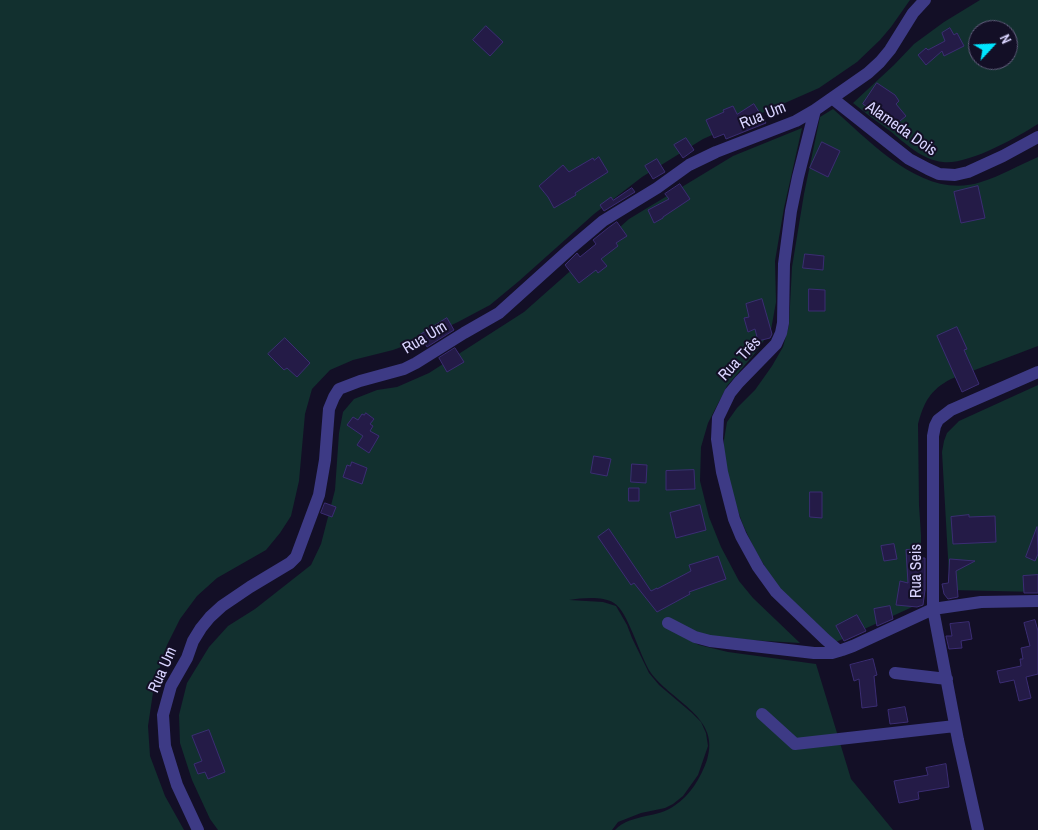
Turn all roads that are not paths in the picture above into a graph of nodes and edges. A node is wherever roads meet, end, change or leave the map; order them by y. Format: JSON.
{"nodes":[{"id":1,"x":925,"y":0,"type":"edge"},
{"id":2,"x":832,"y":98,"type":"junction"},
{"id":3,"x":815,"y":110,"type":"junction"},
{"id":4,"x":1038,"y":137,"type":"edge"},
{"id":5,"x":1038,"y":372,"type":"edge"},
{"id":6,"x":1038,"y":601,"type":"edge"},
{"id":7,"x":933,"y":609,"type":"junction"},
{"id":8,"x":668,"y":623,"type":"dead end"},
{"id":9,"x":839,"y":651,"type":"junction"},
{"id":10,"x":895,"y":673,"type":"dead end"},
{"id":11,"x":947,"y":679,"type":"junction"},
{"id":12,"x":762,"y":714,"type":"dead end"},
{"id":13,"x":955,"y":726,"type":"junction"},
{"id":14,"x":198,"y":830,"type":"edge"},
{"id":15,"x":978,"y":830,"type":"edge"}],
"edges":[{"from":1,"to":2,"type":"street","name":"Rua Um"},
{"from":2,"to":3,"type":"street","name":"Rua Um"},
{"from":2,"to":4,"type":"street","name":"Alameda Dois"},
{"from":3,"to":9,"type":"street","name":"Rua Três"},
{"from":3,"to":14,"type":"street","name":"Rua Um"},
{"from":5,"to":7,"type":"street","name":"Rua Seis"},
{"from":6,"to":7,"type":"street"},
{"from":7,"to":9,"type":"street"},
{"from":7,"to":11,"type":"street","name":"Rua Seis"},
{"from":8,"to":9,"type":"street"},
{"from":10,"to":11,"type":"street"},
{"from":11,"to":13,"type":"street","name":"Rua Seis"},
{"from":12,"to":13,"type":"street"},
{"from":13,"to":15,"type":"street","name":"Rua Seis"}]}
